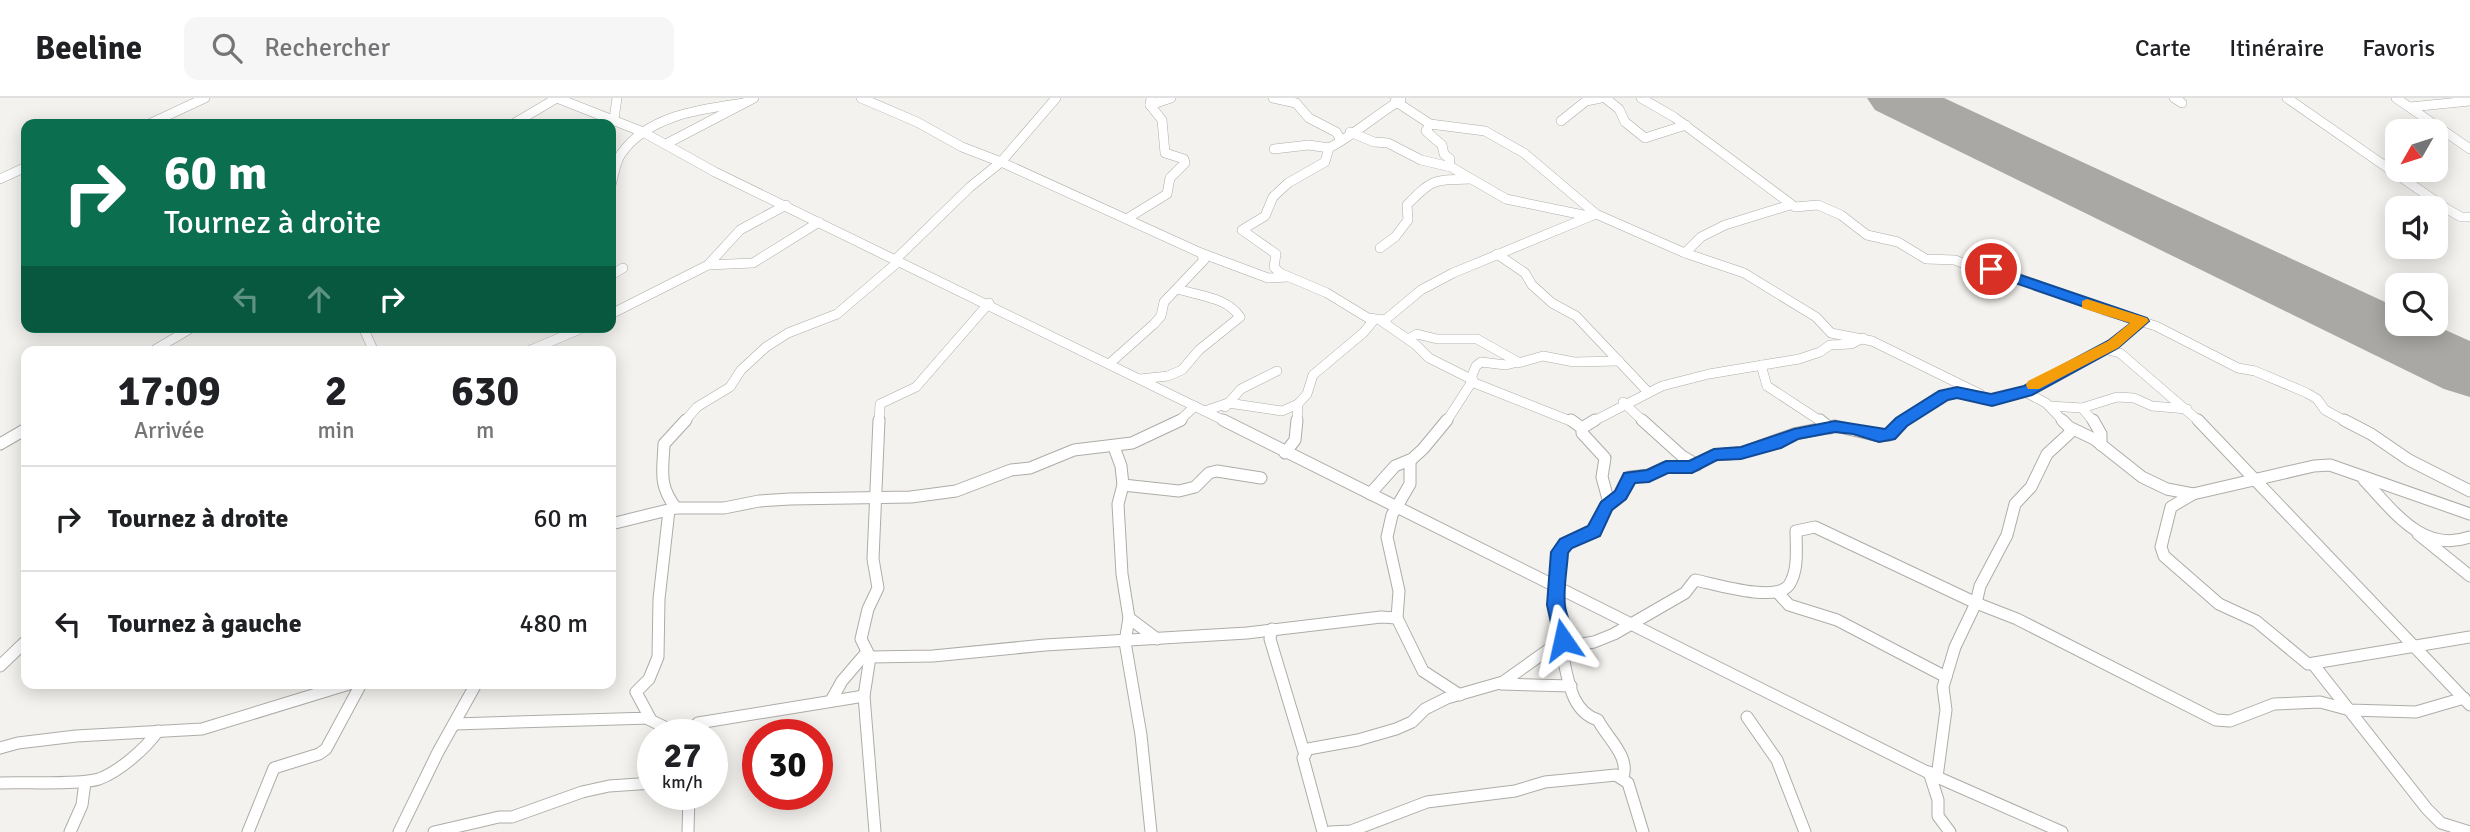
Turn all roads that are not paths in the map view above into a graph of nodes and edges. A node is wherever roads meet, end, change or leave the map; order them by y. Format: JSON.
{"nodes":[{"id":1,"x":205,"y":98,"type":"edge"},
{"id":2,"x":557,"y":98,"type":"edge"},
{"id":3,"x":617,"y":98,"type":"edge"},
{"id":4,"x":754,"y":98,"type":"edge"},
{"id":5,"x":861,"y":98,"type":"edge"},
{"id":6,"x":1056,"y":98,"type":"edge"},
{"id":7,"x":1171,"y":98,"type":"edge"},
{"id":8,"x":1273,"y":98,"type":"edge"},
{"id":9,"x":1603,"y":98,"type":"edge"},
{"id":10,"x":1641,"y":98,"type":"edge"},
{"id":11,"x":2287,"y":98,"type":"edge"},
{"id":12,"x":2396,"y":98,"type":"edge"},
{"id":13,"x":1290,"y":99,"type":"edge"},
{"id":14,"x":2470,"y":101,"type":"edge"},
{"id":15,"x":582,"y":102,"type":"edge"},
{"id":16,"x":1150,"y":102,"type":"edge"},
{"id":17,"x":1398,"y":102,"type":"edge"},
{"id":18,"x":744,"y":103,"type":"junction"},
{"id":19,"x":2410,"y":107,"type":"junction"},
{"id":20,"x":160,"y":119,"type":"edge"},
{"id":21,"x":521,"y":119,"type":"edge"},
{"id":22,"x":614,"y":119,"type":"joint"},
{"id":23,"x":616,"y":120,"type":"edge"},
{"id":24,"x":1561,"y":121,"type":"dead end"},
{"id":25,"x":1430,"y":124,"type":"junction"},
{"id":26,"x":1685,"y":125,"type":"junction"},
{"id":27,"x":643,"y":132,"type":"junction"},
{"id":28,"x":1355,"y":133,"type":"junction"},
{"id":29,"x":1340,"y":137,"type":"junction"},
{"id":30,"x":666,"y":144,"type":"junction"},
{"id":31,"x":1329,"y":148,"type":"junction"},
{"id":32,"x":1274,"y":149,"type":"dead end"},
{"id":33,"x":2470,"y":149,"type":"edge"},
{"id":34,"x":1001,"y":162,"type":"junction"},
{"id":35,"x":1449,"y":166,"type":"junction"},
{"id":36,"x":21,"y":169,"type":"edge"},
{"id":37,"x":616,"y":170,"type":"edge"},
{"id":38,"x":0,"y":179,"type":"edge"},
{"id":39,"x":1471,"y":179,"type":"junction"},
{"id":40,"x":786,"y":205,"type":"junction"},
{"id":41,"x":1790,"y":205,"type":"junction"},
{"id":42,"x":1593,"y":215,"type":"junction"},
{"id":43,"x":1128,"y":218,"type":"junction"},
{"id":44,"x":2470,"y":218,"type":"edge"},
{"id":45,"x":819,"y":222,"type":"junction"},
{"id":46,"x":1380,"y":248,"type":"dead end"},
{"id":47,"x":1689,"y":251,"type":"junction"},
{"id":48,"x":1201,"y":253,"type":"junction"},
{"id":49,"x":1497,"y":254,"type":"junction"},
{"id":50,"x":897,"y":261,"type":"junction"},
{"id":51,"x":708,"y":265,"type":"junction"},
{"id":52,"x":623,"y":268,"type":"dead end"},
{"id":53,"x":616,"y":272,"type":"edge"},
{"id":54,"x":1291,"y":277,"type":"junction"},
{"id":55,"x":1178,"y":289,"type":"junction"},
{"id":56,"x":989,"y":303,"type":"junction"},
{"id":57,"x":616,"y":311,"type":"edge"},
{"id":58,"x":1377,"y":320,"type":"junction"},
{"id":59,"x":2142,"y":321,"type":"junction"},
{"id":60,"x":183,"y":333,"type":"edge"},
{"id":61,"x":571,"y":333,"type":"edge"},
{"id":62,"x":1863,"y":338,"type":"junction"},
{"id":63,"x":1408,"y":339,"type":"junction"},
{"id":64,"x":1601,"y":342,"type":"junction"},
{"id":65,"x":1487,"y":344,"type":"junction"},
{"id":66,"x":161,"y":346,"type":"edge"},
{"id":67,"x":541,"y":346,"type":"edge"},
{"id":68,"x":2112,"y":349,"type":"junction"},
{"id":69,"x":1583,"y":360,"type":"junction"},
{"id":70,"x":1619,"y":361,"type":"junction"},
{"id":71,"x":1481,"y":362,"type":"junction"},
{"id":72,"x":1518,"y":363,"type":"junction"},
{"id":73,"x":1109,"y":364,"type":"junction"},
{"id":74,"x":1761,"y":365,"type":"junction"},
{"id":75,"x":1277,"y":371,"type":"dead end"},
{"id":76,"x":1140,"y":379,"type":"junction"},
{"id":77,"x":1472,"y":380,"type":"junction"},
{"id":78,"x":2026,"y":391,"type":"junction"},
{"id":79,"x":1648,"y":392,"type":"junction"},
{"id":80,"x":1992,"y":400,"type":"junction"},
{"id":81,"x":1623,"y":402,"type":"junction"},
{"id":82,"x":1228,"y":403,"type":"junction"},
{"id":83,"x":1298,"y":404,"type":"junction"},
{"id":84,"x":2050,"y":406,"type":"junction"},
{"id":85,"x":2082,"y":408,"type":"junction"},
{"id":86,"x":1200,"y":409,"type":"junction"},
{"id":87,"x":2187,"y":409,"type":"junction"},
{"id":88,"x":1221,"y":419,"type":"junction"},
{"id":89,"x":1582,"y":428,"type":"junction"},
{"id":90,"x":1830,"y":428,"type":"junction"},
{"id":91,"x":2073,"y":430,"type":"junction"},
{"id":92,"x":21,"y":432,"type":"edge"},
{"id":93,"x":0,"y":444,"type":"edge"},
{"id":94,"x":2101,"y":445,"type":"junction"},
{"id":95,"x":1114,"y":447,"type":"junction"},
{"id":96,"x":1285,"y":453,"type":"junction"},
{"id":97,"x":1410,"y":461,"type":"junction"},
{"id":98,"x":1696,"y":465,"type":"junction"},
{"id":99,"x":2361,"y":477,"type":"junction"},
{"id":100,"x":1261,"y":478,"type":"dead end"},
{"id":101,"x":2255,"y":479,"type":"junction"},
{"id":102,"x":1123,"y":485,"type":"junction"},
{"id":103,"x":2470,"y":491,"type":"edge"},
{"id":104,"x":665,"y":494,"type":"junction"},
{"id":105,"x":1370,"y":494,"type":"junction"},
{"id":106,"x":2193,"y":494,"type":"junction"},
{"id":107,"x":876,"y":499,"type":"junction"},
{"id":108,"x":1609,"y":503,"type":"junction"},
{"id":109,"x":1395,"y":507,"type":"junction"},
{"id":110,"x":673,"y":509,"type":"junction"},
{"id":111,"x":655,"y":512,"type":"junction"},
{"id":112,"x":2470,"y":514,"type":"edge"},
{"id":113,"x":616,"y":524,"type":"edge"},
{"id":114,"x":2417,"y":533,"type":"junction"},
{"id":115,"x":2470,"y":537,"type":"edge"},
{"id":116,"x":2470,"y":576,"type":"edge"},
{"id":117,"x":1556,"y":586,"type":"junction"},
{"id":118,"x":1778,"y":593,"type":"junction"},
{"id":119,"x":1976,"y":603,"type":"junction"},
{"id":120,"x":1129,"y":618,"type":"junction"},
{"id":121,"x":1396,"y":618,"type":"junction"},
{"id":122,"x":1629,"y":623,"type":"junction"},
{"id":123,"x":1271,"y":634,"type":"junction"},
{"id":124,"x":2470,"y":638,"type":"edge"},
{"id":125,"x":1157,"y":639,"type":"junction"},
{"id":126,"x":1125,"y":642,"type":"junction"},
{"id":127,"x":21,"y":646,"type":"edge"},
{"id":128,"x":2414,"y":647,"type":"junction"},
{"id":129,"x":1562,"y":648,"type":"junction"},
{"id":130,"x":868,"y":655,"type":"junction"},
{"id":131,"x":2313,"y":664,"type":"junction"},
{"id":132,"x":0,"y":666,"type":"edge"},
{"id":133,"x":1946,"y":677,"type":"junction"},
{"id":134,"x":1498,"y":684,"type":"junction"},
{"id":135,"x":1571,"y":685,"type":"junction"},
{"id":136,"x":333,"y":689,"type":"edge"},
{"id":137,"x":358,"y":689,"type":"edge"},
{"id":138,"x":472,"y":689,"type":"edge"},
{"id":139,"x":1460,"y":695,"type":"junction"},
{"id":140,"x":864,"y":696,"type":"junction"},
{"id":141,"x":832,"y":699,"type":"junction"},
{"id":142,"x":2467,"y":702,"type":"edge"},
{"id":143,"x":2350,"y":710,"type":"junction"},
{"id":144,"x":1747,"y":717,"type":"dead end"},
{"id":145,"x":637,"y":719,"type":"edge"},
{"id":146,"x":648,"y":719,"type":"edge"},
{"id":147,"x":720,"y":719,"type":"edge"},
{"id":148,"x":455,"y":724,"type":"junction"},
{"id":149,"x":158,"y":731,"type":"junction"},
{"id":150,"x":3,"y":745,"type":"edge"},
{"id":151,"x":1304,"y":752,"type":"junction"},
{"id":152,"x":1933,"y":775,"type":"junction"},
{"id":153,"x":1623,"y":777,"type":"junction"},
{"id":154,"x":85,"y":782,"type":"junction"},
{"id":155,"x":0,"y":783,"type":"edge"},
{"id":156,"x":637,"y":784,"type":"edge"},
{"id":157,"x":689,"y":810,"type":"edge"},
{"id":158,"x":2444,"y":827,"type":"edge"},
{"id":159,"x":70,"y":832,"type":"edge"},
{"id":160,"x":248,"y":832,"type":"edge"},
{"id":161,"x":399,"y":832,"type":"edge"},
{"id":162,"x":434,"y":832,"type":"edge"},
{"id":163,"x":688,"y":832,"type":"edge"},
{"id":164,"x":875,"y":832,"type":"edge"},
{"id":165,"x":1151,"y":832,"type":"edge"},
{"id":166,"x":1323,"y":832,"type":"edge"},
{"id":167,"x":1331,"y":832,"type":"edge"},
{"id":168,"x":1643,"y":832,"type":"edge"},
{"id":169,"x":1805,"y":832,"type":"edge"},
{"id":170,"x":1950,"y":832,"type":"edge"},
{"id":171,"x":2062,"y":832,"type":"edge"},
{"id":172,"x":2470,"y":832,"type":"edge"}],
"edges":[{"from":1,"to":20,"type":"street"},
{"from":2,"to":15,"type":"street"},
{"from":2,"to":21,"type":"street"},
{"from":3,"to":22,"type":"street"},
{"from":4,"to":18,"type":"street"},
{"from":5,"to":34,"type":"street"},
{"from":6,"to":34,"type":"street"},
{"from":7,"to":16,"type":"street"},
{"from":8,"to":13,"type":"street"},
{"from":9,"to":24,"type":"street"},
{"from":9,"to":26,"type":"street"},
{"from":10,"to":26,"type":"street"},
{"from":11,"to":44,"type":"street"},
{"from":12,"to":19,"type":"street"},
{"from":13,"to":29,"type":"street"},
{"from":14,"to":19,"type":"street"},
{"from":15,"to":22,"type":"street"},
{"from":16,"to":43,"type":"street"},
{"from":17,"to":25,"type":"street"},
{"from":17,"to":28,"type":"street"},
{"from":18,"to":27,"type":"street"},
{"from":18,"to":30,"type":"street"},
{"from":19,"to":33,"type":"street"},
{"from":23,"to":27,"type":"street"},
{"from":25,"to":35,"type":"street"},
{"from":25,"to":42,"type":"street"},
{"from":26,"to":41,"type":"street"},
{"from":27,"to":30,"type":"street"},
{"from":27,"to":37,"type":"street"},
{"from":28,"to":29,"type":"street"},
{"from":28,"to":35,"type":"street"},
{"from":29,"to":31,"type":"street"},
{"from":30,"to":40,"type":"street"},
{"from":31,"to":32,"type":"street"},
{"from":31,"to":54,"type":"street"},
{"from":34,"to":43,"type":"street"},
{"from":34,"to":50,"type":"street"},
{"from":35,"to":39,"type":"street"},
{"from":36,"to":38,"type":"street"},
{"from":39,"to":42,"type":"street"},
{"from":39,"to":46,"type":"street"},
{"from":40,"to":45,"type":"street"},
{"from":40,"to":51,"type":"street"},
{"from":41,"to":47,"type":"street"},
{"from":41,"to":59,"type":"street"},
{"from":42,"to":47,"type":"street"},
{"from":42,"to":49,"type":"street"},
{"from":43,"to":48,"type":"street"},
{"from":45,"to":50,"type":"street"},
{"from":45,"to":51,"type":"street"},
{"from":47,"to":62,"type":"street"},
{"from":48,"to":54,"type":"street"},
{"from":48,"to":55,"type":"street"},
{"from":49,"to":58,"type":"street"},
{"from":49,"to":64,"type":"street"},
{"from":50,"to":56,"type":"street"},
{"from":50,"to":104,"type":"street"},
{"from":51,"to":57,"type":"street"},
{"from":52,"to":53,"type":"street"},
{"from":54,"to":58,"type":"street"},
{"from":55,"to":73,"type":"street"},
{"from":55,"to":76,"type":"street"},
{"from":56,"to":73,"type":"street"},
{"from":56,"to":107,"type":"street"},
{"from":58,"to":63,"type":"street"},
{"from":58,"to":83,"type":"street"},
{"from":59,"to":68,"type":"street"},
{"from":59,"to":103,"type":"street"},
{"from":60,"to":66,"type":"street"},
{"from":61,"to":67,"type":"street"},
{"from":62,"to":74,"type":"street"},
{"from":62,"to":80,"type":"street"},
{"from":63,"to":65,"type":"street"},
{"from":63,"to":77,"type":"street"},
{"from":64,"to":69,"type":"street"},
{"from":64,"to":70,"type":"street"},
{"from":65,"to":71,"type":"street"},
{"from":65,"to":72,"type":"street"},
{"from":68,"to":78,"type":"street"},
{"from":68,"to":87,"type":"street"},
{"from":69,"to":70,"type":"street"},
{"from":69,"to":72,"type":"street"},
{"from":70,"to":79,"type":"street"},
{"from":71,"to":72,"type":"street"},
{"from":71,"to":77,"type":"street"},
{"from":73,"to":76,"type":"street"},
{"from":74,"to":79,"type":"street"},
{"from":74,"to":90,"type":"street"},
{"from":75,"to":82,"type":"street"},
{"from":76,"to":86,"type":"street"},
{"from":77,"to":89,"type":"street"},
{"from":77,"to":97,"type":"street"},
{"from":78,"to":80,"type":"street"},
{"from":78,"to":84,"type":"street"},
{"from":79,"to":81,"type":"street"},
{"from":80,"to":90,"type":"street"},
{"from":81,"to":89,"type":"street"},
{"from":81,"to":98,"type":"street"},
{"from":82,"to":83,"type":"street"},
{"from":82,"to":86,"type":"street"},
{"from":82,"to":88,"type":"street"},
{"from":83,"to":96,"type":"street"},
{"from":84,"to":85,"type":"street"},
{"from":84,"to":91,"type":"street"},
{"from":85,"to":87,"type":"street"},
{"from":85,"to":94,"type":"street"},
{"from":86,"to":88,"type":"street"},
{"from":86,"to":95,"type":"street"},
{"from":87,"to":101,"type":"street"},
{"from":88,"to":96,"type":"street"},
{"from":89,"to":108,"type":"street"},
{"from":90,"to":98,"type":"street"},
{"from":91,"to":94,"type":"street"},
{"from":91,"to":119,"type":"street"},
{"from":92,"to":93,"type":"street"},
{"from":94,"to":106,"type":"street"},
{"from":95,"to":102,"type":"street"},
{"from":95,"to":107,"type":"street"},
{"from":96,"to":105,"type":"street"},
{"from":97,"to":105,"type":"street"},
{"from":97,"to":109,"type":"street"},
{"from":98,"to":108,"type":"street"},
{"from":99,"to":101,"type":"street"},
{"from":99,"to":112,"type":"street"},
{"from":99,"to":114,"type":"street"},
{"from":100,"to":102,"type":"street"},
{"from":101,"to":106,"type":"street"},
{"from":101,"to":128,"type":"street"},
{"from":102,"to":120,"type":"street"},
{"from":104,"to":110,"type":"street"},
{"from":104,"to":111,"type":"street"},
{"from":105,"to":109,"type":"street"},
{"from":106,"to":131,"type":"street"},
{"from":107,"to":110,"type":"street"},
{"from":107,"to":130,"type":"street"},
{"from":108,"to":117,"type":"street"},
{"from":109,"to":117,"type":"street"},
{"from":109,"to":121,"type":"street"},
{"from":110,"to":111,"type":"street"},
{"from":110,"to":146,"type":"street"},
{"from":111,"to":113,"type":"street"},
{"from":114,"to":115,"type":"street"},
{"from":114,"to":116,"type":"street"},
{"from":117,"to":122,"type":"street"},
{"from":117,"to":129,"type":"street"},
{"from":118,"to":119,"type":"street"},
{"from":118,"to":122,"type":"street"},
{"from":118,"to":133,"type":"street"},
{"from":119,"to":133,"type":"street"},
{"from":119,"to":143,"type":"street"},
{"from":120,"to":125,"type":"street"},
{"from":120,"to":126,"type":"street"},
{"from":121,"to":123,"type":"street"},
{"from":121,"to":139,"type":"street"},
{"from":122,"to":129,"type":"street"},
{"from":122,"to":152,"type":"street"},
{"from":123,"to":125,"type":"street"},
{"from":123,"to":151,"type":"street"},
{"from":124,"to":128,"type":"street"},
{"from":125,"to":126,"type":"street"},
{"from":126,"to":130,"type":"street"},
{"from":126,"to":165,"type":"street"},
{"from":127,"to":132,"type":"street"},
{"from":128,"to":131,"type":"street"},
{"from":128,"to":142,"type":"street"},
{"from":129,"to":134,"type":"street"},
{"from":129,"to":135,"type":"street"},
{"from":130,"to":140,"type":"street"},
{"from":130,"to":141,"type":"street"},
{"from":131,"to":143,"type":"street"},
{"from":133,"to":152,"type":"street"},
{"from":134,"to":135,"type":"street"},
{"from":134,"to":139,"type":"street"},
{"from":135,"to":153,"type":"street"},
{"from":136,"to":149,"type":"street"},
{"from":137,"to":160,"type":"street"},
{"from":138,"to":148,"type":"street"},
{"from":139,"to":151,"type":"street"},
{"from":140,"to":141,"type":"street"},
{"from":140,"to":164,"type":"street"},
{"from":141,"to":147,"type":"street"},
{"from":142,"to":143,"type":"street"},
{"from":143,"to":158,"type":"street"},
{"from":144,"to":169,"type":"street"},
{"from":145,"to":148,"type":"street"},
{"from":148,"to":161,"type":"street"},
{"from":149,"to":150,"type":"street"},
{"from":149,"to":154,"type":"street"},
{"from":151,"to":166,"type":"street"},
{"from":152,"to":170,"type":"street"},
{"from":152,"to":171,"type":"street"},
{"from":153,"to":167,"type":"street"},
{"from":153,"to":168,"type":"street"},
{"from":154,"to":155,"type":"street"},
{"from":154,"to":159,"type":"street"},
{"from":156,"to":162,"type":"street"},
{"from":157,"to":163,"type":"street"},
{"from":158,"to":172,"type":"street"}]}
